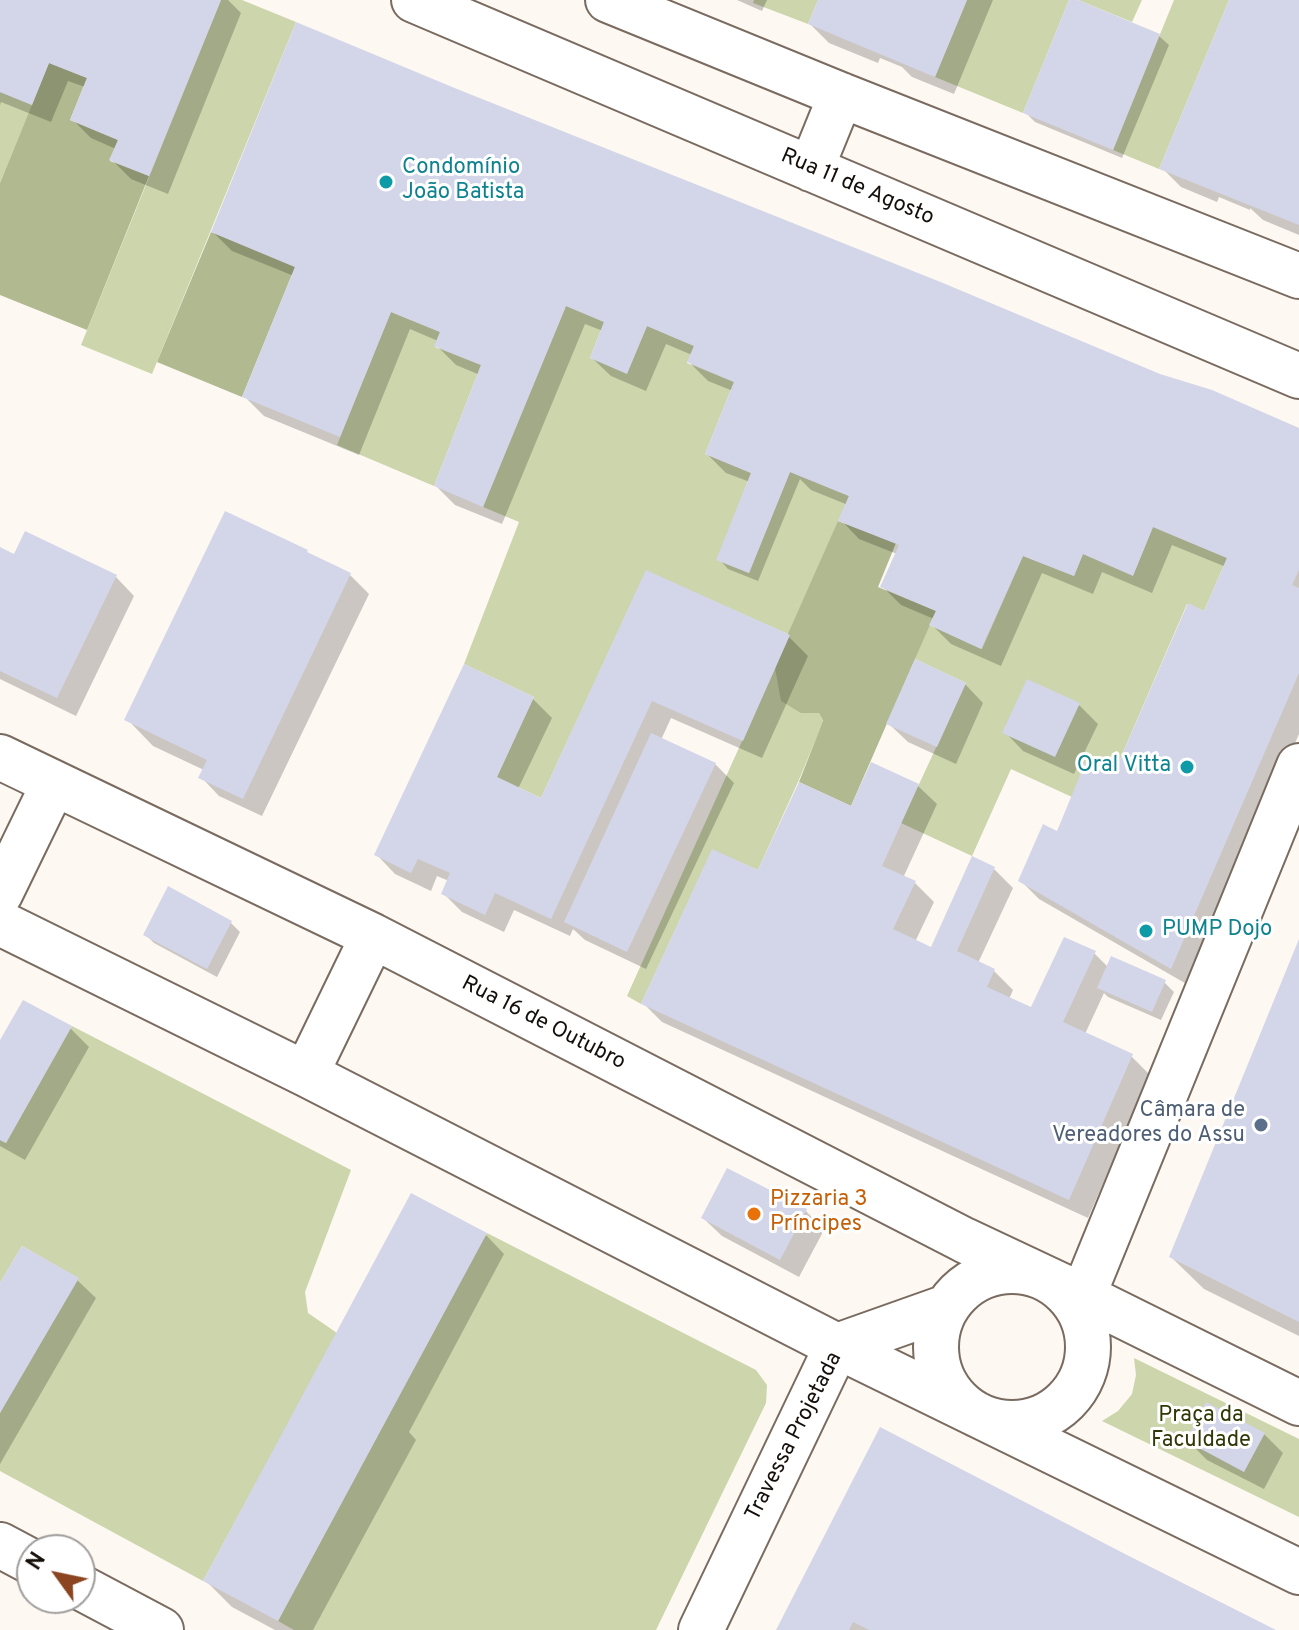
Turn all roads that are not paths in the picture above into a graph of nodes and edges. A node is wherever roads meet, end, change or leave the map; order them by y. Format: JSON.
{"nodes":[{"id":1,"x":414,"y":0,"type":"edge"},
{"id":2,"x":608,"y":0,"type":"edge"},
{"id":3,"x":841,"y":95,"type":"junction"},
{"id":4,"x":811,"y":169,"type":"junction"},
{"id":5,"x":1299,"y":276,"type":"edge"},
{"id":6,"x":1299,"y":376,"type":"edge"},
{"id":7,"x":0,"y":757,"type":"edge"},
{"id":8,"x":1299,"y":766,"type":"edge"},
{"id":9,"x":54,"y":783,"type":"junction"},
{"id":10,"x":0,"y":894,"type":"edge"},
{"id":11,"x":0,"y":923,"type":"edge"},
{"id":12,"x":373,"y":936,"type":"junction"},
{"id":13,"x":306,"y":1074,"type":"junction"},
{"id":14,"x":1064,"y":1287,"type":"junction"},
{"id":15,"x":947,"y":1307,"type":"junction"},
{"id":16,"x":837,"y":1346,"type":"junction"},
{"id":17,"x":1299,"y":1403,"type":"edge"},
{"id":18,"x":977,"y":1415,"type":"junction"},
{"id":19,"x":1299,"y":1572,"type":"edge"},
{"id":20,"x":96,"y":1595,"type":"edge"},
{"id":21,"x":161,"y":1630,"type":"edge"},
{"id":22,"x":701,"y":1630,"type":"edge"}],
"edges":[{"from":1,"to":4,"type":"street","name":"Rua 11 de Agosto"},
{"from":2,"to":3,"type":"street"},
{"from":3,"to":4,"type":"street"},
{"from":3,"to":5,"type":"street"},
{"from":4,"to":6,"type":"street","name":"Rua 11 de Agosto"},
{"from":7,"to":9,"type":"street","name":"Rua 16 de Outubro"},
{"from":8,"to":14,"type":"street"},
{"from":9,"to":10,"type":"street"},
{"from":9,"to":12,"type":"street","name":"Rua 16 de Outubro"},
{"from":11,"to":13,"type":"street"},
{"from":12,"to":13,"type":"street"},
{"from":12,"to":14,"type":"street","name":"Rua 16 de Outubro"},
{"from":13,"to":16,"type":"street"},
{"from":14,"to":15,"type":"street"},
{"from":14,"to":17,"type":"street"},
{"from":14,"to":18,"type":"street"},
{"from":15,"to":16,"type":"street","name":"Travessa Projetada"},
{"from":15,"to":18,"type":"street"},
{"from":16,"to":18,"type":"street"},
{"from":16,"to":22,"type":"street","name":"Travessa Projetada"},
{"from":18,"to":19,"type":"street"},
{"from":20,"to":21,"type":"street"}]}
